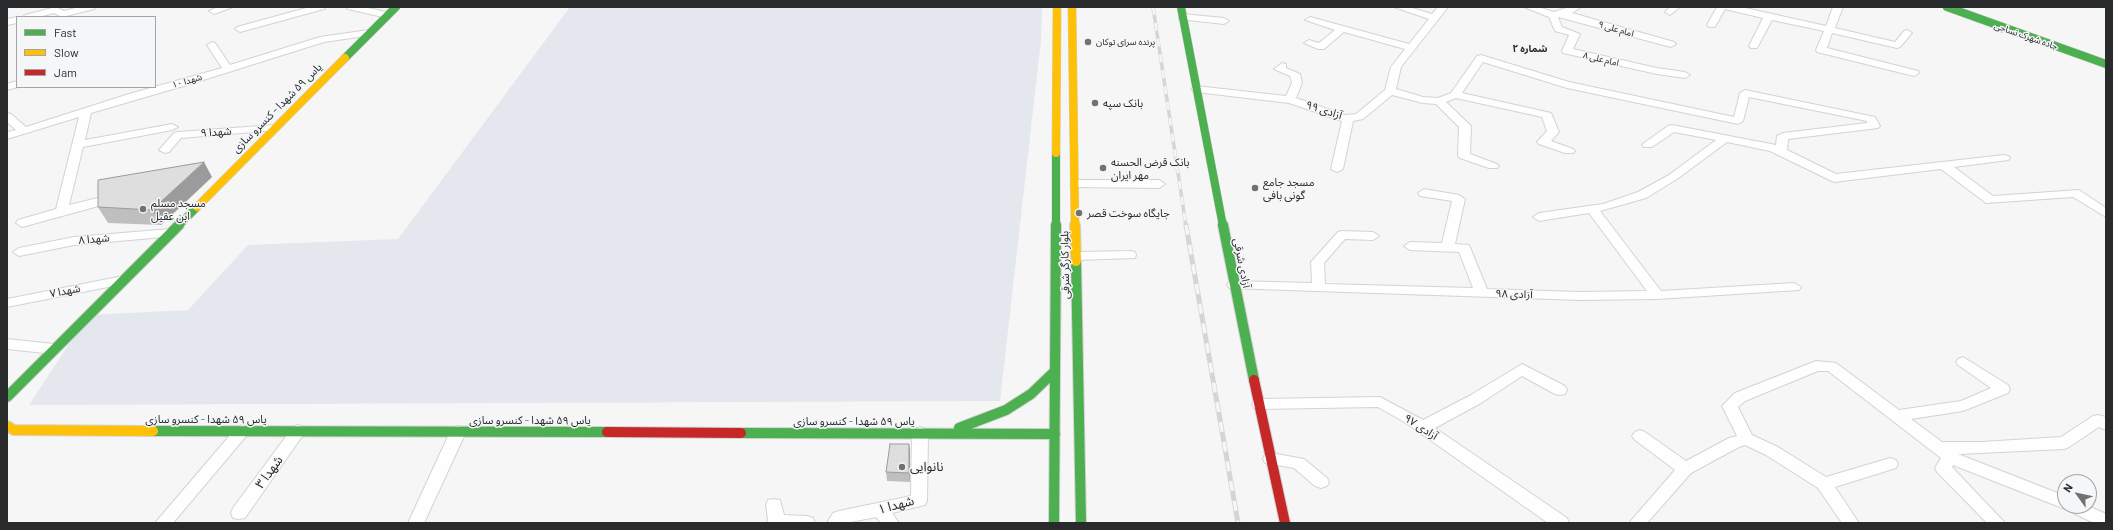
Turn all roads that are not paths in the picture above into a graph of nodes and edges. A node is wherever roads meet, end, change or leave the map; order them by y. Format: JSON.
{"nodes":[{"id":1,"x":91,"y":7,"type":"edge"},
{"id":2,"x":228,"y":7,"type":"edge"},
{"id":3,"x":321,"y":7,"type":"edge"},
{"id":4,"x":351,"y":7,"type":"edge"},
{"id":5,"x":396,"y":7,"type":"edge"},
{"id":6,"x":1056,"y":7,"type":"edge"},
{"id":7,"x":1072,"y":7,"type":"edge"},
{"id":8,"x":1181,"y":7,"type":"edge"},
{"id":9,"x":1399,"y":7,"type":"edge"},
{"id":10,"x":1443,"y":7,"type":"edge"},
{"id":11,"x":1529,"y":7,"type":"edge"},
{"id":12,"x":1576,"y":7,"type":"edge"},
{"id":13,"x":1722,"y":7,"type":"edge"},
{"id":14,"x":1728,"y":7,"type":"edge"},
{"id":15,"x":1838,"y":7,"type":"edge"},
{"id":16,"x":1950,"y":7,"type":"edge"},
{"id":17,"x":214,"y":11,"type":"dead end"},
{"id":18,"x":1557,"y":14,"type":"junction"},
{"id":19,"x":387,"y":15,"type":"junction"},
{"id":20,"x":32,"y":16,"type":"edge"},
{"id":21,"x":1769,"y":16,"type":"junction"},
{"id":22,"x":1182,"y":17,"type":"junction"},
{"id":23,"x":1435,"y":18,"type":"junction"},
{"id":24,"x":1310,"y":20,"type":"dead end"},
{"id":25,"x":1224,"y":21,"type":"dead end"},
{"id":26,"x":1712,"y":25,"type":"dead end"},
{"id":27,"x":240,"y":29,"type":"dead end"},
{"id":28,"x":1342,"y":29,"type":"junction"},
{"id":29,"x":1829,"y":30,"type":"junction"},
{"id":30,"x":369,"y":33,"type":"junction"},
{"id":31,"x":1907,"y":33,"type":"dead end"},
{"id":32,"x":1309,"y":43,"type":"dead end"},
{"id":33,"x":1671,"y":44,"type":"dead end"},
{"id":34,"x":212,"y":45,"type":"dead end"},
{"id":35,"x":1754,"y":46,"type":"dead end"},
{"id":36,"x":1411,"y":48,"type":"junction"},
{"id":37,"x":2106,"y":64,"type":"edge"},
{"id":38,"x":1282,"y":66,"type":"dead end"},
{"id":39,"x":228,"y":69,"type":"junction"},
{"id":40,"x":1914,"y":73,"type":"dead end"},
{"id":41,"x":1685,"y":75,"type":"dead end"},
{"id":42,"x":1196,"y":89,"type":"junction"},
{"id":43,"x":1390,"y":91,"type":"junction"},
{"id":44,"x":1455,"y":95,"type":"junction"},
{"id":45,"x":1290,"y":100,"type":"junction"},
{"id":46,"x":1439,"y":101,"type":"junction"},
{"id":47,"x":1057,"y":106,"type":"junction"},
{"id":48,"x":1075,"y":106,"type":"junction"},
{"id":49,"x":86,"y":111,"type":"junction"},
{"id":50,"x":7,"y":116,"type":"edge"},
{"id":51,"x":1348,"y":117,"type":"junction"},
{"id":52,"x":1717,"y":117,"type":"junction"},
{"id":53,"x":172,"y":126,"type":"dead end"},
{"id":54,"x":274,"y":128,"type":"junction"},
{"id":55,"x":24,"y":131,"type":"junction"},
{"id":56,"x":7,"y":136,"type":"edge"},
{"id":57,"x":1719,"y":138,"type":"junction"},
{"id":58,"x":78,"y":145,"type":"junction"},
{"id":59,"x":1648,"y":145,"type":"dead end"},
{"id":60,"x":165,"y":150,"type":"dead end"},
{"id":61,"x":1569,"y":151,"type":"dead end"},
{"id":62,"x":1781,"y":152,"type":"junction"},
{"id":63,"x":2004,"y":158,"type":"dead end"},
{"id":64,"x":1942,"y":164,"type":"junction"},
{"id":65,"x":1493,"y":166,"type":"dead end"},
{"id":66,"x":1337,"y":170,"type":"dead end"},
{"id":67,"x":1076,"y":184,"type":"junction"},
{"id":68,"x":1159,"y":184,"type":"dead end"},
{"id":69,"x":1424,"y":192,"type":"dead end"},
{"id":70,"x":98,"y":202,"type":"edge"},
{"id":71,"x":1592,"y":209,"type":"junction"},
{"id":72,"x":62,"y":211,"type":"junction"},
{"id":73,"x":2106,"y":213,"type":"edge"},
{"id":74,"x":1538,"y":216,"type":"dead end"},
{"id":75,"x":22,"y":223,"type":"dead end"},
{"id":76,"x":170,"y":233,"type":"junction"},
{"id":77,"x":1373,"y":236,"type":"dead end"},
{"id":78,"x":1410,"y":246,"type":"dead end"},
{"id":79,"x":1448,"y":247,"type":"junction"},
{"id":80,"x":19,"y":252,"type":"dead end"},
{"id":81,"x":1130,"y":255,"type":"dead end"},
{"id":82,"x":1077,"y":256,"type":"junction"},
{"id":83,"x":123,"y":280,"type":"junction"},
{"id":84,"x":1234,"y":285,"type":"junction"},
{"id":85,"x":1794,"y":287,"type":"dead end"},
{"id":86,"x":1319,"y":288,"type":"junction"},
{"id":87,"x":1482,"y":292,"type":"junction"},
{"id":88,"x":1657,"y":295,"type":"junction"},
{"id":89,"x":7,"y":303,"type":"edge"},
{"id":90,"x":7,"y":344,"type":"edge"},
{"id":91,"x":54,"y":349,"type":"junction"},
{"id":92,"x":1963,"y":362,"type":"dead end"},
{"id":93,"x":1055,"y":371,"type":"junction"},
{"id":94,"x":1560,"y":390,"type":"dead end"},
{"id":95,"x":7,"y":397,"type":"edge"},
{"id":96,"x":1259,"y":404,"type":"junction"},
{"id":97,"x":1896,"y":416,"type":"junction"},
{"id":98,"x":2106,"y":424,"type":"edge"},
{"id":99,"x":7,"y":426,"type":"edge"},
{"id":100,"x":1423,"y":427,"type":"junction"},
{"id":101,"x":242,"y":431,"type":"junction"},
{"id":102,"x":298,"y":431,"type":"junction"},
{"id":103,"x":458,"y":432,"type":"junction"},
{"id":104,"x":920,"y":433,"type":"junction"},
{"id":105,"x":942,"y":433,"type":"junction"},
{"id":106,"x":1055,"y":434,"type":"junction"},
{"id":107,"x":1640,"y":436,"type":"dead end"},
{"id":108,"x":1746,"y":439,"type":"junction"},
{"id":109,"x":1944,"y":453,"type":"junction"},
{"id":110,"x":1271,"y":459,"type":"junction"},
{"id":111,"x":1890,"y":464,"type":"dead end"},
{"id":112,"x":1685,"y":469,"type":"junction"},
{"id":113,"x":1320,"y":482,"type":"dead end"},
{"id":114,"x":1824,"y":484,"type":"junction"},
{"id":115,"x":2057,"y":500,"type":"edge"},
{"id":116,"x":879,"y":509,"type":"junction"},
{"id":117,"x":239,"y":513,"type":"dead end"},
{"id":118,"x":2090,"y":514,"type":"edge"},
{"id":119,"x":775,"y":516,"type":"edge"},
{"id":120,"x":2106,"y":521,"type":"edge"},
{"id":121,"x":163,"y":523,"type":"edge"},
{"id":122,"x":416,"y":523,"type":"edge"},
{"id":123,"x":807,"y":523,"type":"edge"},
{"id":124,"x":835,"y":523,"type":"edge"},
{"id":125,"x":891,"y":523,"type":"edge"},
{"id":126,"x":1054,"y":523,"type":"edge"},
{"id":127,"x":1081,"y":523,"type":"edge"},
{"id":128,"x":1285,"y":523,"type":"edge"},
{"id":129,"x":1561,"y":523,"type":"edge"},
{"id":130,"x":1637,"y":523,"type":"edge"},
{"id":131,"x":1851,"y":523,"type":"edge"},
{"id":132,"x":1996,"y":523,"type":"edge"}],
"edges":[{"from":1,"to":20,"type":"street"},
{"from":2,"to":17,"type":"street"},
{"from":3,"to":27,"type":"street"},
{"from":4,"to":19,"type":"street"},
{"from":5,"to":19,"type":"street","name":"یاس ۵۹ شهدا - کنسرو سازی"},
{"from":6,"to":47,"type":"street","name":"بلوار کارگر شرقی"},
{"from":7,"to":48,"type":"street","name":"بلوار کارگر شرقی"},
{"from":8,"to":22,"type":"street","name":"آزادی شرقی"},
{"from":9,"to":23,"type":"street"},
{"from":10,"to":23,"type":"street"},
{"from":11,"to":18,"type":"street","name":"امام علی ۹"},
{"from":12,"to":18,"type":"street"},
{"from":13,"to":26,"type":"street"},
{"from":14,"to":21,"type":"street"},
{"from":15,"to":29,"type":"street"},
{"from":16,"to":37,"type":"street","name":"جاده شهرک نساجی"},
{"from":18,"to":33,"type":"street","name":"امام علی ۹"},
{"from":18,"to":41,"type":"street","name":"امام علی ۸"},
{"from":19,"to":30,"type":"street","name":"یاس ۵۹ شهدا - کنسرو سازی"},
{"from":21,"to":29,"type":"street"},
{"from":21,"to":35,"type":"street"},
{"from":22,"to":25,"type":"street"},
{"from":22,"to":42,"type":"street","name":"آزادی شرقی"},
{"from":23,"to":36,"type":"street"},
{"from":24,"to":28,"type":"street"},
{"from":28,"to":32,"type":"street"},
{"from":28,"to":36,"type":"street"},
{"from":29,"to":31,"type":"street"},
{"from":29,"to":40,"type":"street"},
{"from":30,"to":39,"type":"street","name":"شهدا ۱۰"},
{"from":30,"to":54,"type":"street","name":"یاس ۵۹ شهدا - کنسرو سازی"},
{"from":34,"to":39,"type":"street"},
{"from":36,"to":43,"type":"street"},
{"from":38,"to":45,"type":"street"},
{"from":39,"to":49,"type":"street","name":"شهدا ۱۰"},
{"from":42,"to":45,"type":"street","name":"آزادی ٩٩"},
{"from":42,"to":84,"type":"street","name":"آزادی شرقی"},
{"from":43,"to":46,"type":"street"},
{"from":43,"to":51,"type":"street","name":"آزادی ٩٩"},
{"from":44,"to":46,"type":"street"},
{"from":44,"to":52,"type":"street"},
{"from":44,"to":61,"type":"street"},
{"from":45,"to":51,"type":"street","name":"آزادی ٩٩"},
{"from":46,"to":65,"type":"street"},
{"from":47,"to":48,"type":"street"},
{"from":47,"to":93,"type":"street","name":"بلوار کارگر شرقی"},
{"from":48,"to":67,"type":"street","name":"بلوار کارگر شرقی"},
{"from":49,"to":55,"type":"street","name":"شهدا ۱۰"},
{"from":49,"to":58,"type":"street"},
{"from":50,"to":55,"type":"street"},
{"from":51,"to":66,"type":"street"},
{"from":52,"to":57,"type":"street"},
{"from":52,"to":62,"type":"street"},
{"from":53,"to":58,"type":"street"},
{"from":54,"to":60,"type":"street","name":"شهدا ۹"},
{"from":54,"to":76,"type":"street","name":"یاس ۵۹ شهدا - کنسرو سازی"},
{"from":55,"to":56,"type":"street","name":"شهدا ۱۰"},
{"from":57,"to":59,"type":"street"},
{"from":57,"to":62,"type":"street"},
{"from":57,"to":71,"type":"street"},
{"from":58,"to":72,"type":"street"},
{"from":62,"to":64,"type":"street"},
{"from":63,"to":64,"type":"street"},
{"from":64,"to":73,"type":"street"},
{"from":67,"to":68,"type":"street"},
{"from":67,"to":82,"type":"street","name":"بلوار کارگر شرقی"},
{"from":69,"to":79,"type":"street"},
{"from":70,"to":72,"type":"street"},
{"from":71,"to":74,"type":"street"},
{"from":71,"to":88,"type":"street"},
{"from":72,"to":75,"type":"street"},
{"from":76,"to":80,"type":"street","name":"شهدا ۸"},
{"from":76,"to":83,"type":"street","name":"یاس ۵۹ شهدا - کنسرو سازی"},
{"from":77,"to":86,"type":"street"},
{"from":78,"to":79,"type":"street"},
{"from":79,"to":87,"type":"street"},
{"from":81,"to":82,"type":"street"},
{"from":82,"to":127,"type":"street","name":"بلوار کارگر شرقی"},
{"from":83,"to":89,"type":"street","name":"شهدا ۷"},
{"from":83,"to":91,"type":"street","name":"یاس ۵۹ شهدا - کنسرو سازی"},
{"from":84,"to":86,"type":"street","name":"آزادی ۹۸"},
{"from":84,"to":96,"type":"street","name":"آزادی شرقی"},
{"from":85,"to":88,"type":"street","name":"آزادی ۹۸"},
{"from":86,"to":87,"type":"street","name":"آزادی ۹۸"},
{"from":87,"to":88,"type":"street","name":"آزادی ۹۸"},
{"from":90,"to":91,"type":"street"},
{"from":91,"to":95,"type":"street","name":"یاس ۵۹ شهدا - کنسرو سازی"},
{"from":92,"to":97,"type":"street"},
{"from":93,"to":105,"type":"street"},
{"from":93,"to":106,"type":"street","name":"بلوار کارگر شرقی"},
{"from":94,"to":100,"type":"street"},
{"from":96,"to":100,"type":"street","name":"آزادی ۹۷"},
{"from":96,"to":110,"type":"street","name":"آزادی شرقی"},
{"from":97,"to":108,"type":"street"},
{"from":97,"to":109,"type":"street"},
{"from":98,"to":109,"type":"street"},
{"from":99,"to":101,"type":"street","name":"یاس ۵۹ شهدا - کنسرو سازی"},
{"from":100,"to":129,"type":"street","name":"آزادی ۹۷"},
{"from":101,"to":102,"type":"street","name":"یاس ۵۹ شهدا - کنسرو سازی"},
{"from":101,"to":121,"type":"street"},
{"from":102,"to":103,"type":"street","name":"یاس ۵۹ شهدا - کنسرو سازی"},
{"from":102,"to":117,"type":"street","name":"شهدا ۳"},
{"from":103,"to":104,"type":"street","name":"یاس ۵۹ شهدا - کنسرو سازی"},
{"from":103,"to":122,"type":"street"},
{"from":104,"to":105,"type":"street","name":"یاس ۵۹ شهدا - کنسرو سازی"},
{"from":104,"to":116,"type":"street","name":"شهدا ۱"},
{"from":105,"to":106,"type":"street","name":"یاس ۵۹ شهدا - کنسرو سازی"},
{"from":106,"to":126,"type":"street","name":"بلوار کارگر شرقی"},
{"from":107,"to":112,"type":"street"},
{"from":108,"to":112,"type":"street"},
{"from":108,"to":114,"type":"street"},
{"from":109,"to":115,"type":"street"},
{"from":109,"to":132,"type":"street"},
{"from":110,"to":113,"type":"street"},
{"from":110,"to":128,"type":"street","name":"آزادی شرقی"},
{"from":111,"to":114,"type":"street"},
{"from":112,"to":130,"type":"street"},
{"from":114,"to":131,"type":"street"},
{"from":116,"to":124,"type":"street","name":"شهدا ۱"},
{"from":116,"to":125,"type":"street"},
{"from":118,"to":120,"type":"street"},
{"from":119,"to":123,"type":"street"}]}
